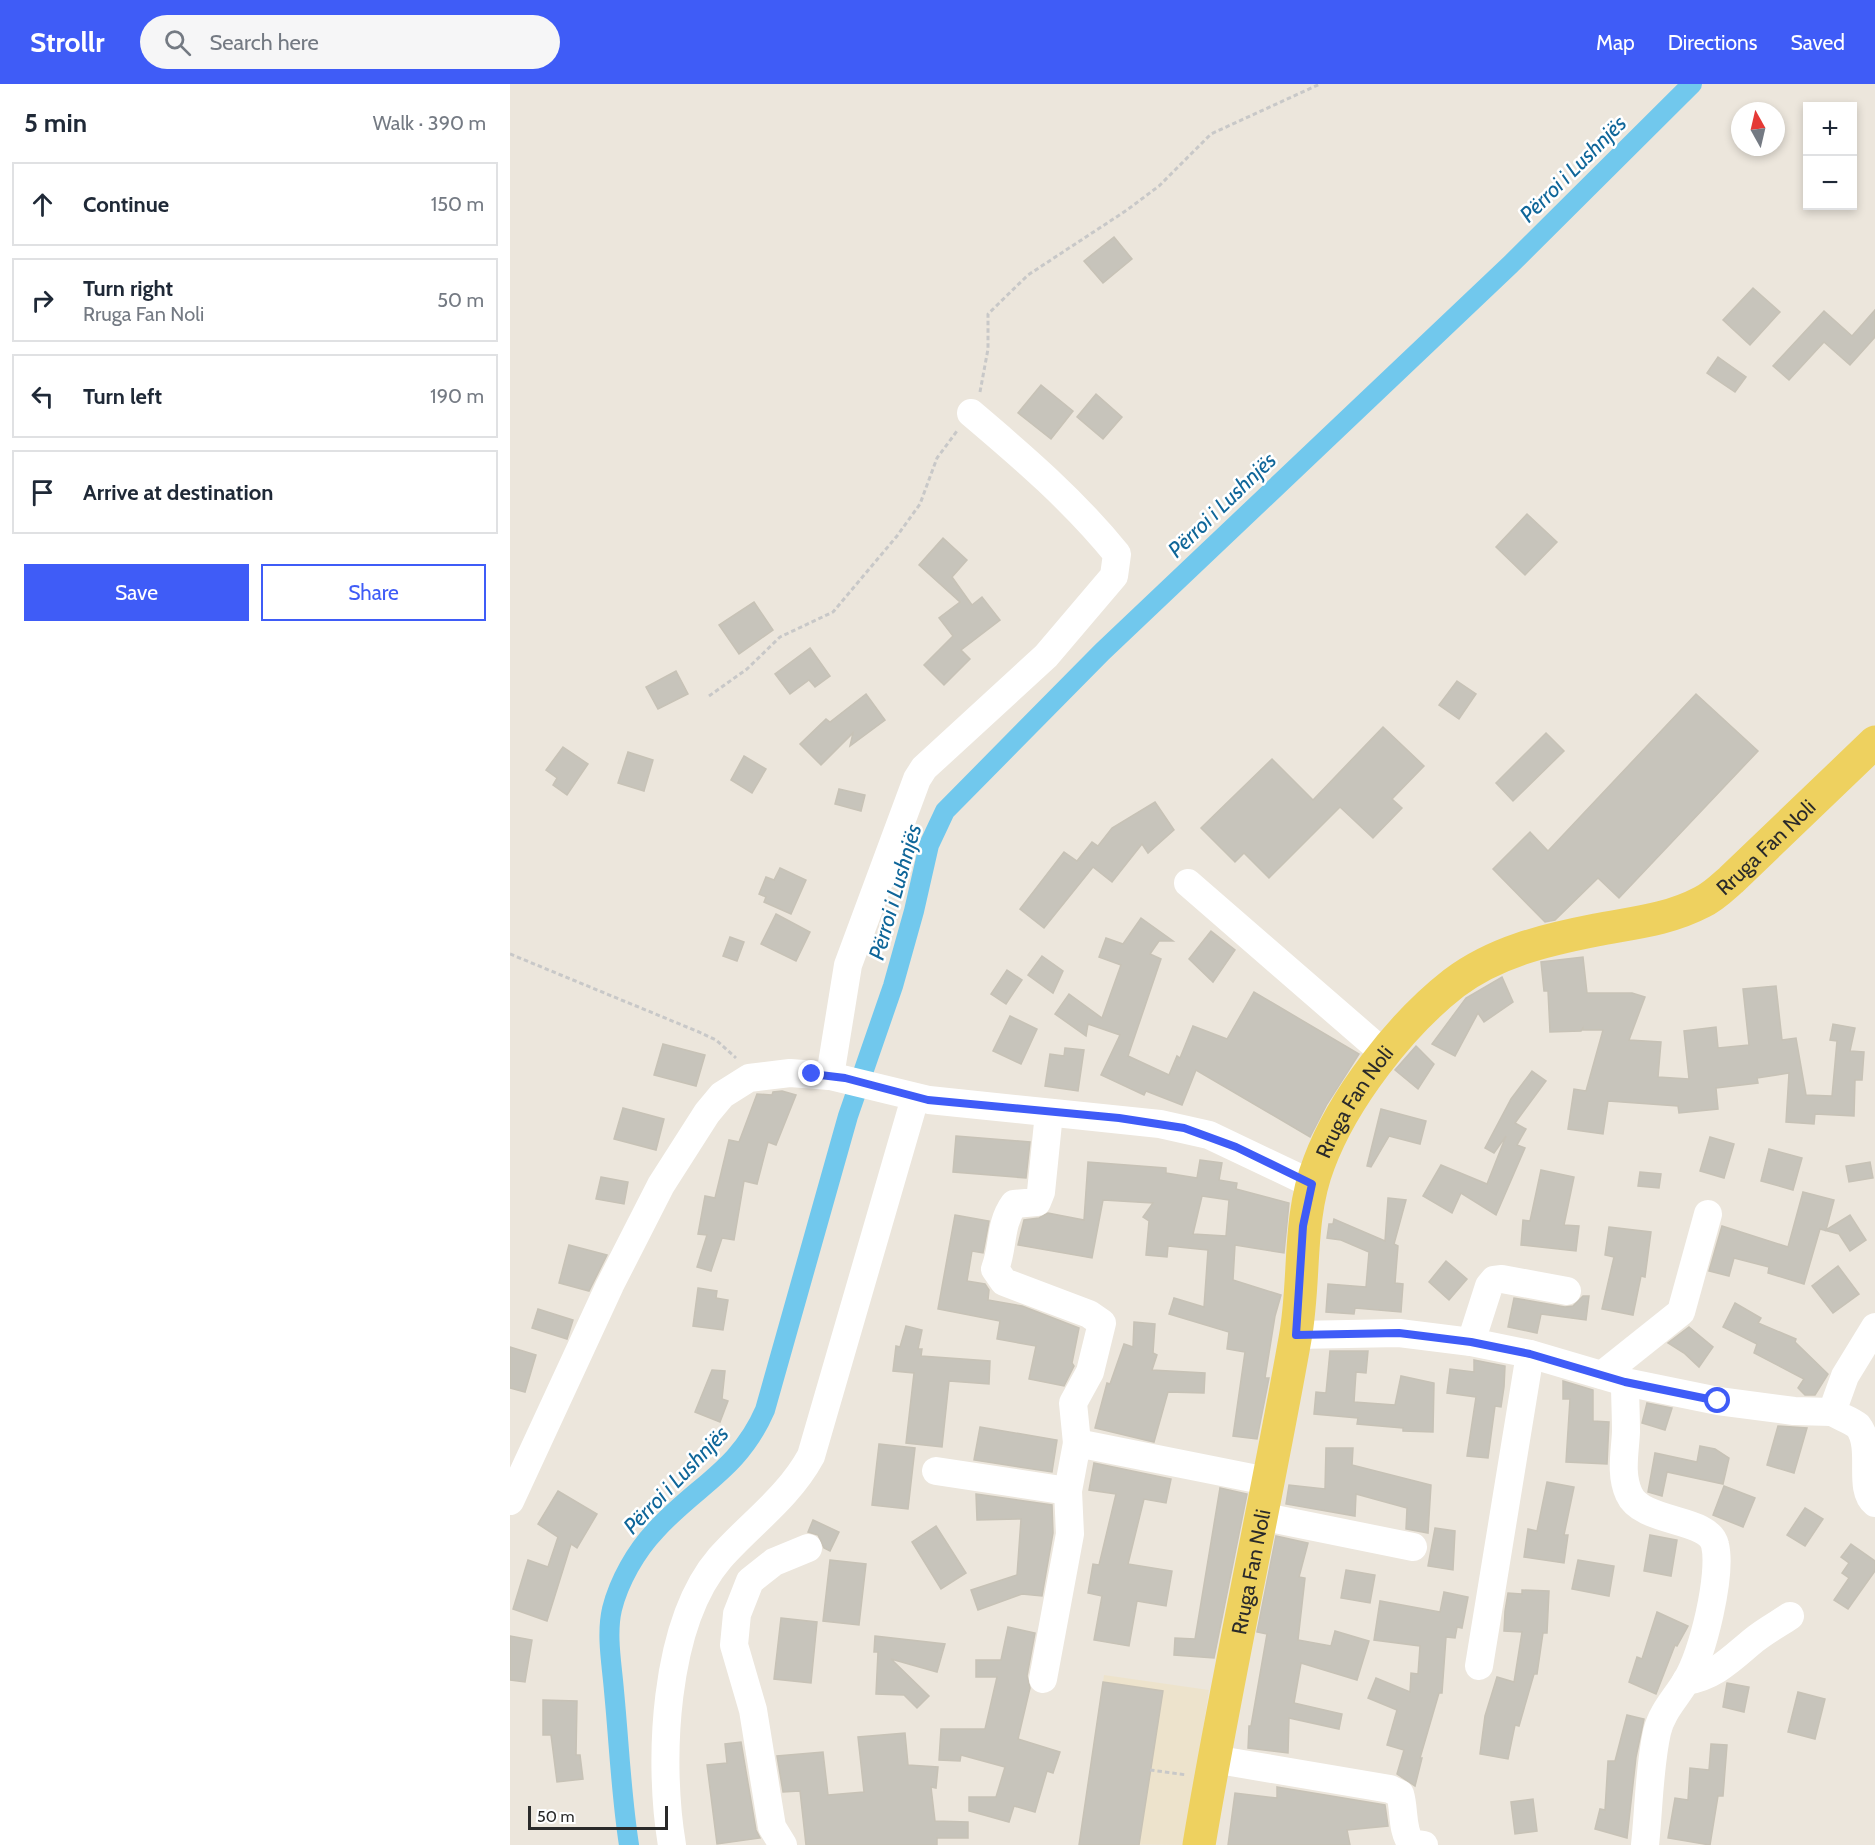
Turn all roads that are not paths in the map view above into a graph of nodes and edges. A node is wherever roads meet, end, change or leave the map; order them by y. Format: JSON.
{"nodes":[{"id":1,"x":971,"y":413,"type":"road end"},
{"id":2,"x":1875,"y":742,"type":"edge"},
{"id":3,"x":1188,"y":883,"type":"dead end"},
{"id":4,"x":1385,"y":1054,"type":"junction"},
{"id":5,"x":834,"y":1076,"type":"junction"},
{"id":6,"x":906,"y":1095,"type":"junction"},
{"id":7,"x":1049,"y":1113,"type":"junction"},
{"id":8,"x":1312,"y":1184,"type":"junction"},
{"id":9,"x":1708,"y":1214,"type":"dead end"},
{"id":10,"x":1567,"y":1291,"type":"dead end"},
{"id":11,"x":1875,"y":1326,"type":"edge"},
{"id":12,"x":1296,"y":1335,"type":"junction"},
{"id":13,"x":1471,"y":1342,"type":"junction"},
{"id":14,"x":1530,"y":1354,"type":"junction"},
{"id":15,"x":1613,"y":1378,"type":"junction"},
{"id":16,"x":1832,"y":1412,"type":"junction"},
{"id":17,"x":1077,"y":1443,"type":"junction"},
{"id":18,"x":936,"y":1472,"type":"dead end"},
{"id":19,"x":1267,"y":1482,"type":"junction"},
{"id":20,"x":1068,"y":1491,"type":"junction"},
{"id":21,"x":510,"y":1501,"type":"edge"},
{"id":22,"x":1875,"y":1503,"type":"edge"},
{"id":23,"x":1260,"y":1516,"type":"junction"},
{"id":24,"x":1413,"y":1547,"type":"dead end"},
{"id":25,"x":808,"y":1548,"type":"dead end"},
{"id":26,"x":1790,"y":1616,"type":"dead end"},
{"id":27,"x":1479,"y":1666,"type":"dead end"},
{"id":28,"x":1042,"y":1679,"type":"dead end"},
{"id":29,"x":1686,"y":1681,"type":"junction"},
{"id":30,"x":1211,"y":1768,"type":"junction"},
{"id":31,"x":672,"y":1845,"type":"edge"},
{"id":32,"x":783,"y":1845,"type":"edge"},
{"id":33,"x":1198,"y":1845,"type":"edge"},
{"id":34,"x":1424,"y":1845,"type":"edge"},
{"id":35,"x":1645,"y":1845,"type":"edge"}],
"edges":[{"from":1,"to":5,"type":"street"},
{"from":2,"to":4,"type":"main road","name":"Rruga Fan Noli"},
{"from":3,"to":4,"type":"street"},
{"from":4,"to":8,"type":"main road","name":"Rruga Fan Noli"},
{"from":5,"to":6,"type":"street"},
{"from":5,"to":21,"type":"street"},
{"from":6,"to":7,"type":"street"},
{"from":6,"to":31,"type":"street"},
{"from":7,"to":8,"type":"street"},
{"from":7,"to":17,"type":"street"},
{"from":8,"to":12,"type":"main road","name":"Rruga Fan Noli"},
{"from":9,"to":15,"type":"street"},
{"from":10,"to":13,"type":"street"},
{"from":11,"to":16,"type":"street"},
{"from":12,"to":13,"type":"street"},
{"from":12,"to":19,"type":"main road","name":"Rruga Fan Noli"},
{"from":13,"to":14,"type":"street"},
{"from":14,"to":15,"type":"street"},
{"from":14,"to":27,"type":"street"},
{"from":15,"to":16,"type":"street"},
{"from":15,"to":29,"type":"street"},
{"from":16,"to":22,"type":"street"},
{"from":17,"to":19,"type":"street"},
{"from":17,"to":20,"type":"street"},
{"from":18,"to":20,"type":"street"},
{"from":19,"to":23,"type":"main road","name":"Rruga Fan Noli"},
{"from":20,"to":28,"type":"street"},
{"from":23,"to":24,"type":"street"},
{"from":23,"to":30,"type":"main road","name":"Rruga Fan Noli"},
{"from":25,"to":32,"type":"street"},
{"from":26,"to":29,"type":"street"},
{"from":29,"to":35,"type":"street"},
{"from":30,"to":33,"type":"main road","name":"Rruga Fan Noli"},
{"from":30,"to":34,"type":"street"}]}
